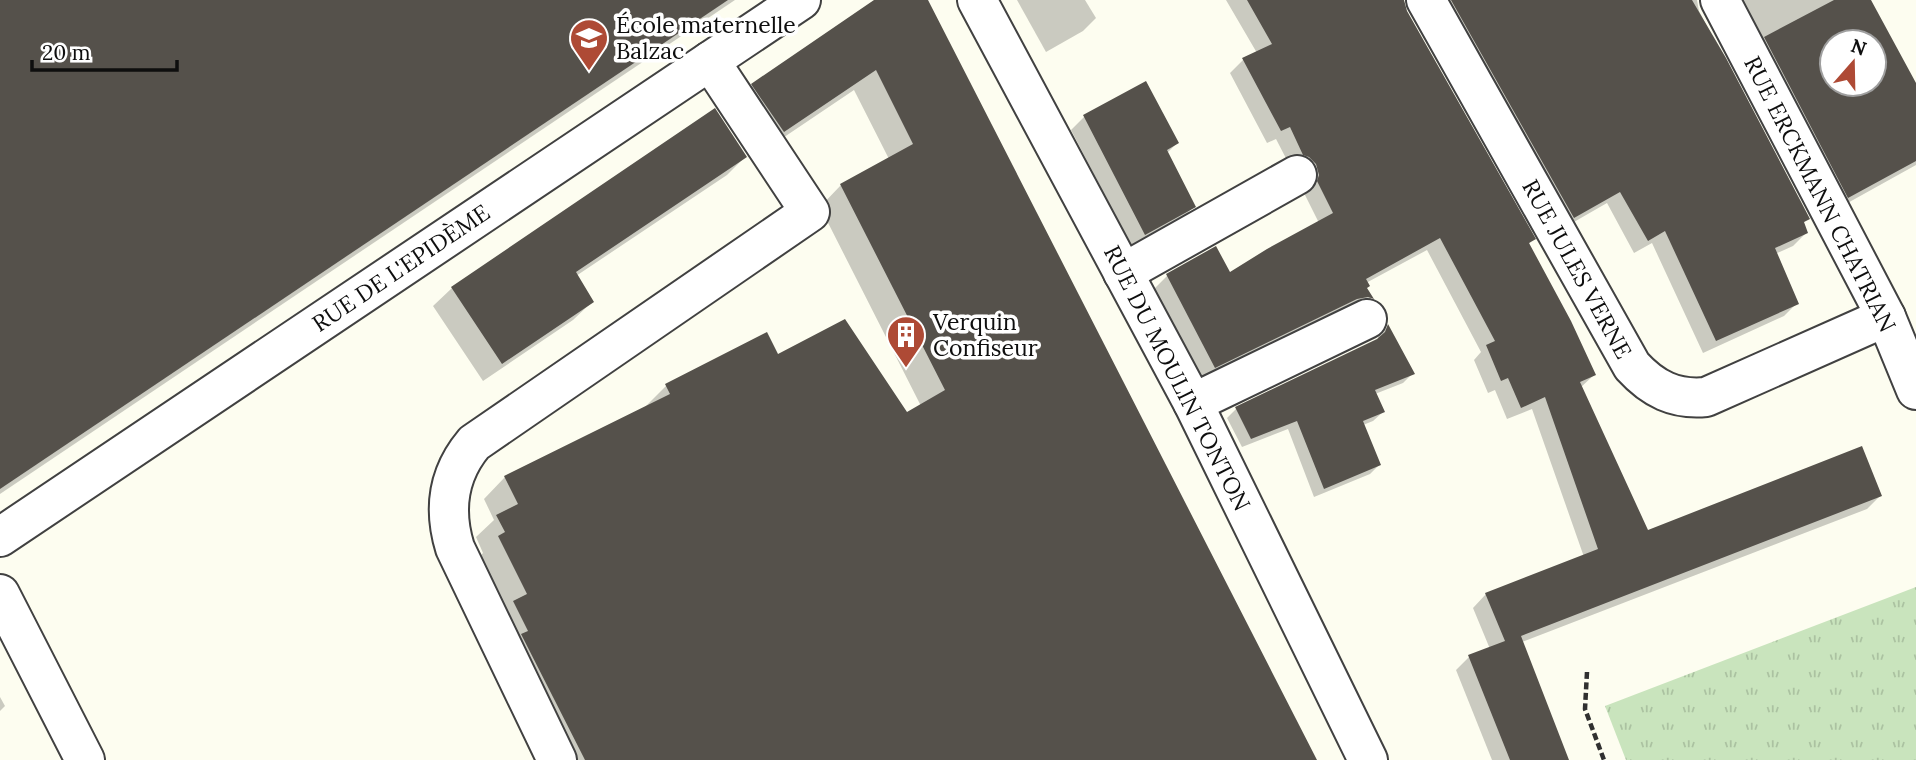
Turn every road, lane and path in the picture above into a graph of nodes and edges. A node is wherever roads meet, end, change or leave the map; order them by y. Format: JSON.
{"nodes":[{"id":1,"x":801,"y":0,"type":"edge"},
{"id":2,"x":977,"y":0,"type":"edge"},
{"id":3,"x":1426,"y":0,"type":"edge"},
{"id":4,"x":1720,"y":0,"type":"edge"},
{"id":5,"x":710,"y":61,"type":"junction"},
{"id":6,"x":1297,"y":175,"type":"dead end"},
{"id":7,"x":1123,"y":273,"type":"junction"},
{"id":8,"x":1886,"y":317,"type":"junction"},
{"id":9,"x":1367,"y":319,"type":"dead end"},
{"id":10,"x":1916,"y":390,"type":"edge"},
{"id":11,"x":1193,"y":403,"type":"junction"},
{"id":12,"x":0,"y":537,"type":"edge"},
{"id":13,"x":0,"y":594,"type":"edge"},
{"id":14,"x":1587,"y":672,"type":"dead end"},
{"id":15,"x":85,"y":760,"type":"edge"},
{"id":16,"x":557,"y":760,"type":"edge"},
{"id":17,"x":1368,"y":760,"type":"edge"},
{"id":18,"x":1604,"y":760,"type":"edge"}],
"edges":[{"from":1,"to":5,"type":"street","name":"RUE DE L'EPIDÈME"},
{"from":2,"to":7,"type":"street","name":"RUE DU MOULIN TONTON"},
{"from":3,"to":8,"type":"street","name":"RUE JULES VERNE"},
{"from":4,"to":8,"type":"street","name":"RUE ERCKMANN CHATRIAN"},
{"from":5,"to":12,"type":"street","name":"RUE DE L'EPIDÈME"},
{"from":5,"to":16,"type":"street"},
{"from":6,"to":7,"type":"street"},
{"from":7,"to":11,"type":"street","name":"RUE DU MOULIN TONTON"},
{"from":8,"to":10,"type":"street","name":"RUE ERCKMANN CHATRIAN"},
{"from":9,"to":11,"type":"street"},
{"from":11,"to":17,"type":"street","name":"RUE DU MOULIN TONTON"},
{"from":13,"to":15,"type":"street"},
{"from":14,"to":18,"type":"path"}]}
